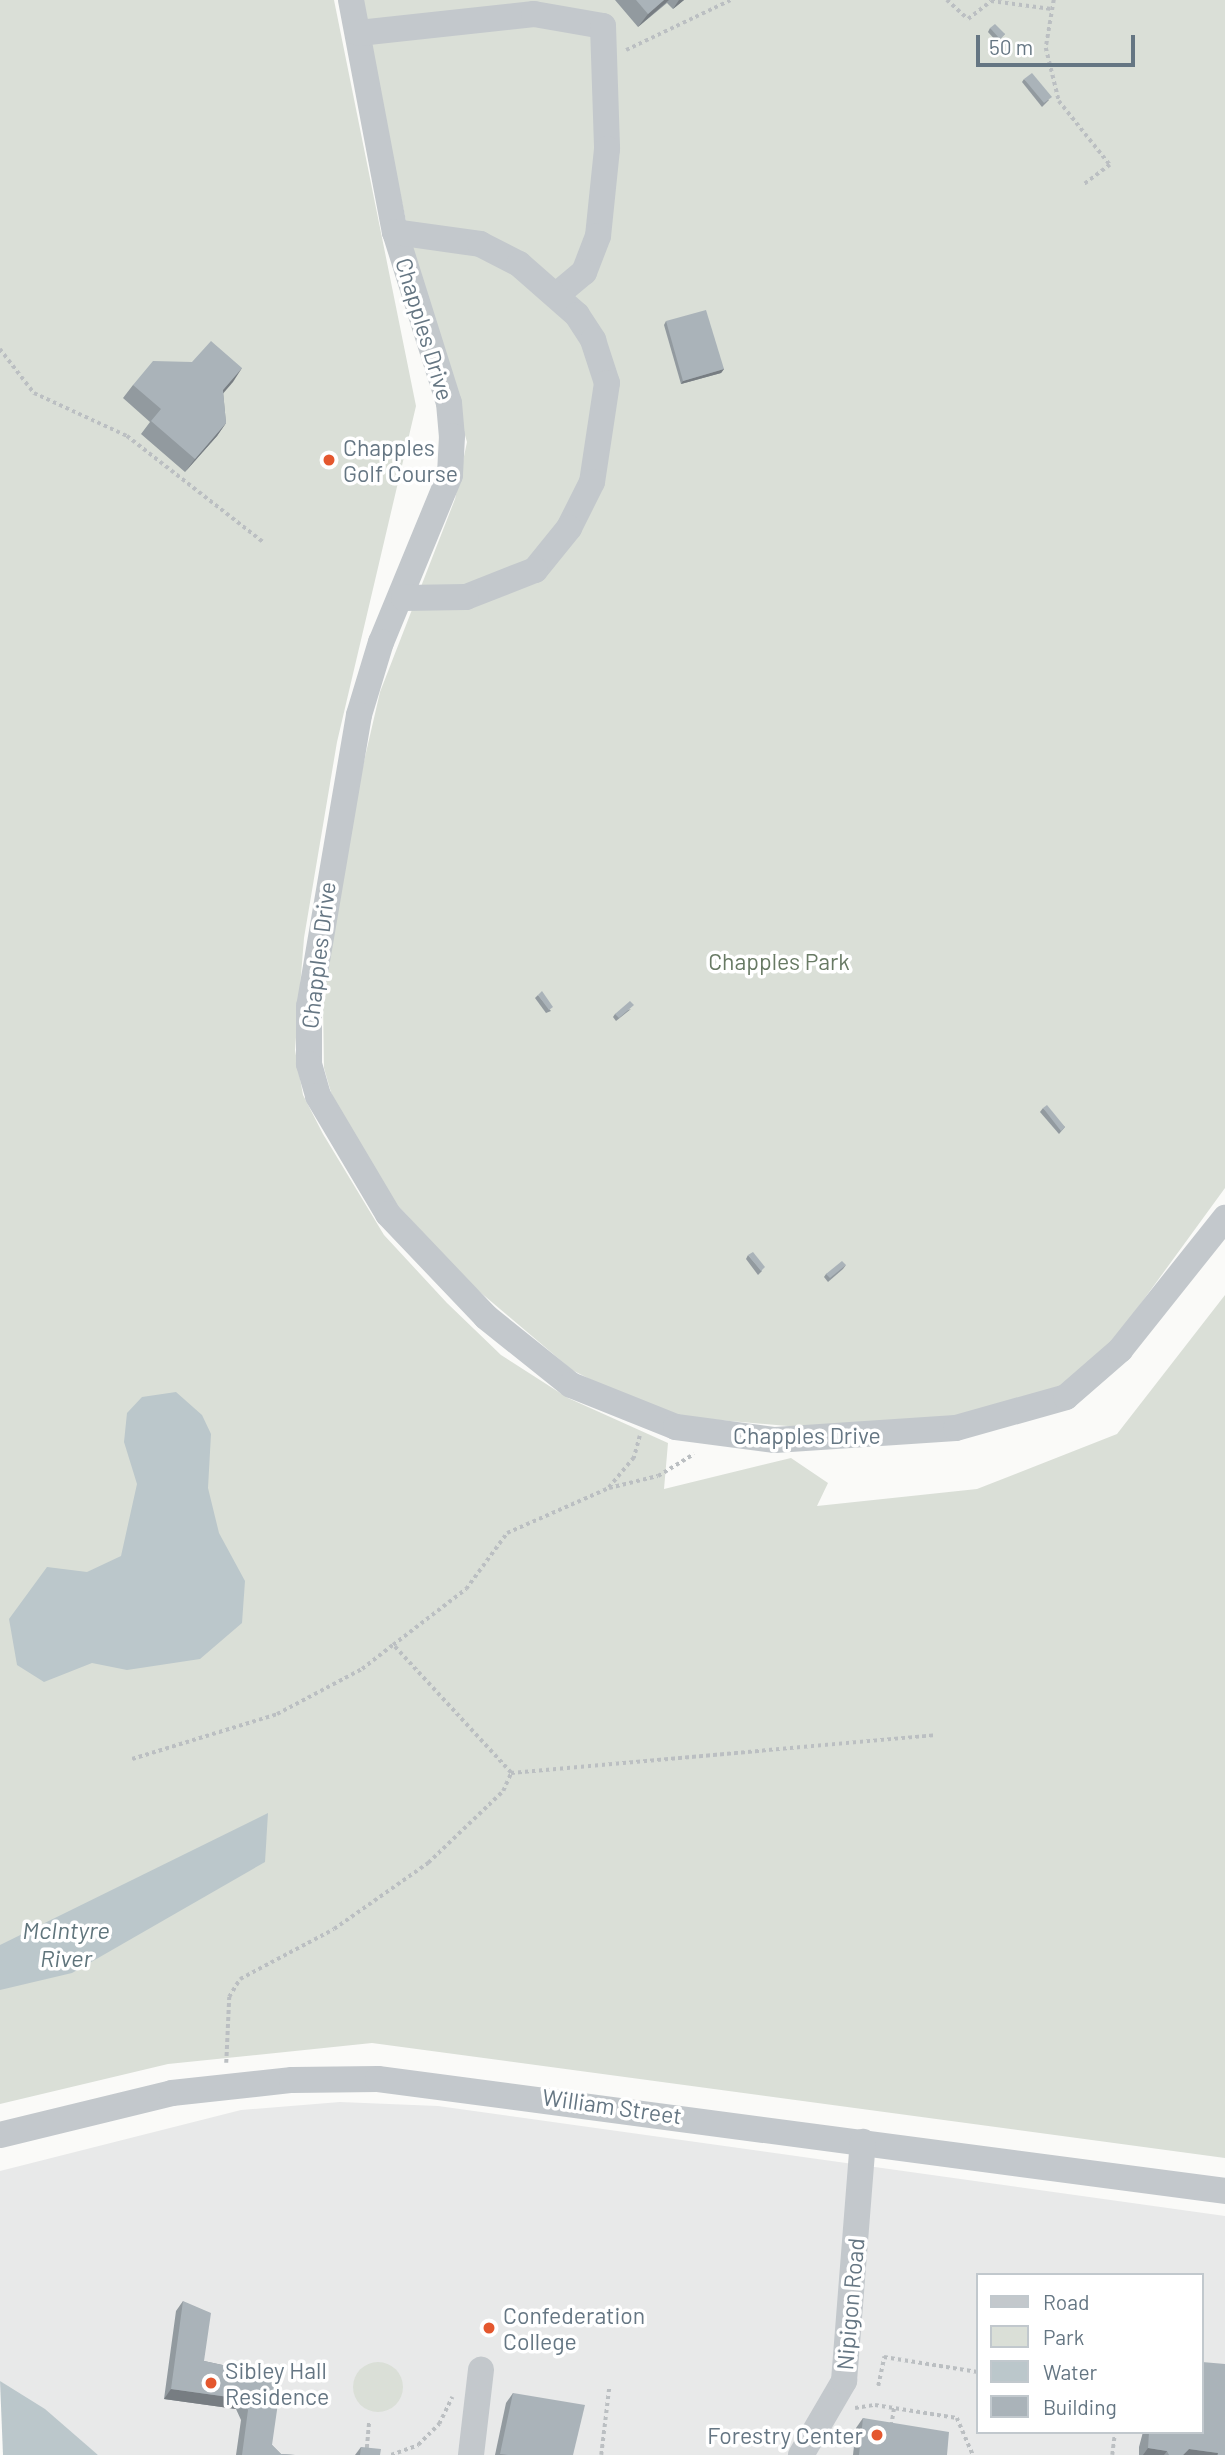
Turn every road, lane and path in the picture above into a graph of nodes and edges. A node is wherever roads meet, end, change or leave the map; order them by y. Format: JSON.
{"nodes":[{"id":1,"x":351,"y":0,"type":"edge"},
{"id":2,"x":731,"y":0,"type":"edge"},
{"id":3,"x":947,"y":0,"type":"edge"},
{"id":4,"x":1054,"y":0,"type":"edge"},
{"id":5,"x":1051,"y":9,"type":"junction"},
{"id":6,"x":359,"y":33,"type":"junction"},
{"id":7,"x":606,"y":51,"type":"junction"},
{"id":8,"x":1083,"y":185,"type":"dead end"},
{"id":9,"x":395,"y":232,"type":"junction"},
{"id":10,"x":559,"y":293,"type":"junction"},
{"id":11,"x":0,"y":349,"type":"edge"},
{"id":12,"x":262,"y":542,"type":"dead end"},
{"id":13,"x":404,"y":598,"type":"junction"},
{"id":14,"x":1225,"y":1218,"type":"edge"},
{"id":15,"x":644,"y":1417,"type":"junction"},
{"id":16,"x":712,"y":1434,"type":"junction"},
{"id":17,"x":609,"y":1488,"type":"junction"},
{"id":18,"x":393,"y":1644,"type":"junction"},
{"id":19,"x":935,"y":1735,"type":"dead end"},
{"id":20,"x":132,"y":1759,"type":"dead end"},
{"id":21,"x":511,"y":1773,"type":"junction"},
{"id":22,"x":228,"y":2086,"type":"junction"},
{"id":23,"x":0,"y":2136,"type":"edge"},
{"id":24,"x":863,"y":2142,"type":"junction"},
{"id":25,"x":1225,"y":2191,"type":"edge"},
{"id":26,"x":481,"y":2370,"type":"dead end"},
{"id":27,"x":976,"y":2372,"type":"edge"},
{"id":28,"x":878,"y":2386,"type":"dead end"},
{"id":29,"x":455,"y":2387,"type":"dead end"},
{"id":30,"x":609,"y":2388,"type":"dead end"},
{"id":31,"x":894,"y":2408,"type":"junction"},
{"id":32,"x":850,"y":2411,"type":"dead end"},
{"id":33,"x":369,"y":2421,"type":"dead end"},
{"id":34,"x":891,"y":2428,"type":"edge"},
{"id":35,"x":1115,"y":2434,"type":"edge"},
{"id":36,"x":366,"y":2455,"type":"edge"},
{"id":37,"x":391,"y":2455,"type":"edge"},
{"id":38,"x":471,"y":2455,"type":"edge"},
{"id":39,"x":601,"y":2455,"type":"edge"},
{"id":40,"x":801,"y":2455,"type":"edge"},
{"id":41,"x":973,"y":2455,"type":"edge"},
{"id":42,"x":1112,"y":2455,"type":"edge"}],
"edges":[{"from":1,"to":6,"type":"street","name":"Chapples Drive"},
{"from":2,"to":7,"type":"path"},
{"from":3,"to":5,"type":"path"},
{"from":4,"to":5,"type":"path"},
{"from":5,"to":8,"type":"path"},
{"from":6,"to":7,"type":"street"},
{"from":6,"to":9,"type":"street","name":"Chapples Drive"},
{"from":7,"to":10,"type":"street"},
{"from":9,"to":10,"type":"street"},
{"from":9,"to":13,"type":"street","name":"Chapples Drive"},
{"from":10,"to":13,"type":"street"},
{"from":11,"to":12,"type":"path"},
{"from":13,"to":15,"type":"street","name":"Chapples Drive"},
{"from":14,"to":16,"type":"street","name":"Chapples Drive"},
{"from":15,"to":16,"type":"street","name":"Chapples Drive"},
{"from":15,"to":17,"type":"path"},
{"from":16,"to":17,"type":"path"},
{"from":17,"to":18,"type":"path"},
{"from":18,"to":20,"type":"path"},
{"from":18,"to":21,"type":"path"},
{"from":19,"to":21,"type":"path"},
{"from":21,"to":22,"type":"path"},
{"from":22,"to":23,"type":"street","name":"William Street"},
{"from":22,"to":24,"type":"street","name":"William Street"},
{"from":24,"to":25,"type":"street","name":"William Street"},
{"from":24,"to":40,"type":"street","name":"Nipigon Road"},
{"from":26,"to":38,"type":"street"},
{"from":27,"to":28,"type":"path"},
{"from":29,"to":37,"type":"path"},
{"from":30,"to":39,"type":"path"},
{"from":31,"to":32,"type":"path"},
{"from":31,"to":34,"type":"path"},
{"from":31,"to":41,"type":"path"},
{"from":33,"to":36,"type":"path"},
{"from":35,"to":42,"type":"path"}]}
